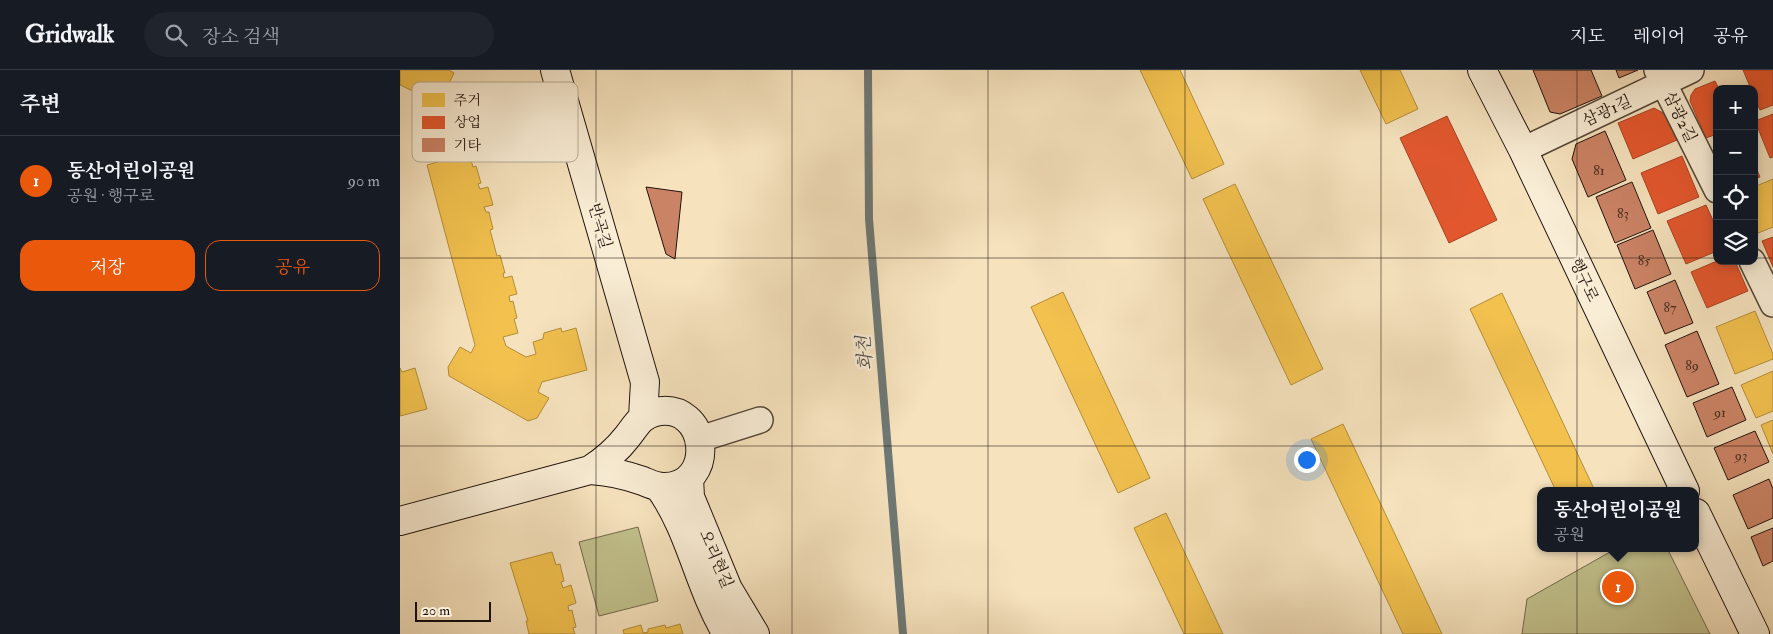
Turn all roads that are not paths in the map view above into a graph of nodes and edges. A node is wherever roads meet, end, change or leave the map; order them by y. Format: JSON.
{"nodes":[{"id":1,"x":1482,"y":70,"type":"edge"},
{"id":2,"x":1691,"y":70,"type":"edge"},
{"id":3,"x":1661,"y":77,"type":"edge"},
{"id":4,"x":578,"y":150,"type":"edge"},
{"id":5,"x":1523,"y":150,"type":"junction"},
{"id":6,"x":1713,"y":182,"type":"edge"},
{"id":7,"x":1754,"y":265,"type":"edge"},
{"id":8,"x":1773,"y":304,"type":"edge"},
{"id":9,"x":760,"y":420,"type":"dead end"},
{"id":10,"x":646,"y":422,"type":"junction"},
{"id":11,"x":700,"y":439,"type":"junction"},
{"id":12,"x":590,"y":470,"type":"junction"},
{"id":13,"x":689,"y":478,"type":"junction"},
{"id":14,"x":651,"y":484,"type":"junction"},
{"id":15,"x":1683,"y":487,"type":"edge"},
{"id":16,"x":1699,"y":519,"type":"edge"},
{"id":17,"x":400,"y":521,"type":"edge"},
{"id":18,"x":726,"y":634,"type":"edge"},
{"id":19,"x":755,"y":634,"type":"edge"},
{"id":20,"x":1755,"y":634,"type":"edge"}],
"edges":[{"from":1,"to":5,"type":"street","name":"행구로"},
{"from":2,"to":3,"type":"street","name":"삼광1길"},
{"from":3,"to":5,"type":"street","name":"삼광1길"},
{"from":3,"to":6,"type":"street","name":"삼광2길"},
{"from":4,"to":10,"type":"street","name":"반곡길"},
{"from":5,"to":15,"type":"street","name":"행구로"},
{"from":7,"to":8,"type":"street"},
{"from":9,"to":11,"type":"street"},
{"from":10,"to":11,"type":"street"},
{"from":10,"to":12,"type":"street"},
{"from":10,"to":14,"type":"street"},
{"from":11,"to":13,"type":"street"},
{"from":12,"to":14,"type":"street"},
{"from":12,"to":17,"type":"street"},
{"from":13,"to":14,"type":"street"},
{"from":13,"to":19,"type":"street","name":"오리현길"},
{"from":14,"to":18,"type":"street","name":"오리현길"},
{"from":16,"to":20,"type":"street"}]}
